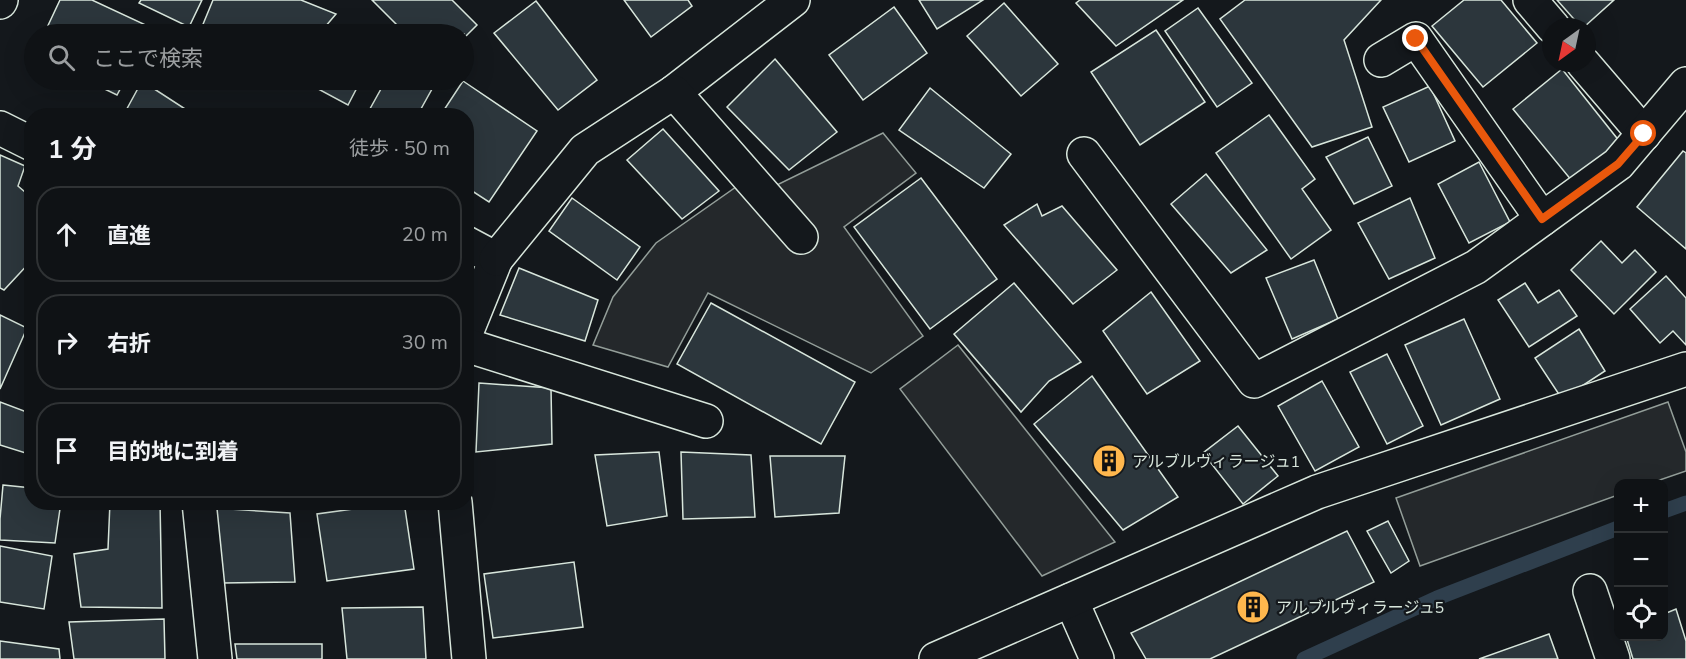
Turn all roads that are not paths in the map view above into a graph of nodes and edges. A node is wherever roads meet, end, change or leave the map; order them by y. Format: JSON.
{"nodes":[{"id":1,"x":793,"y":0,"type":"edge"},
{"id":2,"x":1530,"y":0,"type":"edge"},
{"id":3,"x":1545,"y":18,"type":"edge"},
{"id":4,"x":1381,"y":60,"type":"dead end"},
{"id":5,"x":1591,"y":72,"type":"edge"},
{"id":6,"x":1686,"y":84,"type":"edge"},
{"id":7,"x":674,"y":92,"type":"junction"},
{"id":8,"x":0,"y":128,"type":"edge"},
{"id":9,"x":1644,"y":134,"type":"junction"},
{"id":10,"x":24,"y":140,"type":"edge"},
{"id":11,"x":1084,"y":154,"type":"dead end"},
{"id":12,"x":1542,"y":219,"type":"junction"},
{"id":13,"x":801,"y":237,"type":"dead end"},
{"id":14,"x":474,"y":247,"type":"edge"},
{"id":15,"x":496,"y":259,"type":"junction"},
{"id":16,"x":474,"y":313,"type":"edge"},
{"id":17,"x":474,"y":348,"type":"edge"},
{"id":18,"x":1686,"y":369,"type":"edge"},
{"id":19,"x":706,"y":421,"type":"dead end"},
{"id":20,"x":200,"y":510,"type":"edge"},
{"id":21,"x":456,"y":510,"type":"edge"},
{"id":22,"x":1590,"y":591,"type":"dead end"},
{"id":23,"x":1071,"y":600,"type":"junction"},
{"id":24,"x":215,"y":659,"type":"edge"},
{"id":25,"x":469,"y":659,"type":"edge"},
{"id":26,"x":936,"y":659,"type":"edge"},
{"id":27,"x":1097,"y":659,"type":"edge"},
{"id":28,"x":1613,"y":659,"type":"edge"}],
"edges":[{"from":1,"to":7,"type":"street"},
{"from":2,"to":3,"type":"street"},
{"from":4,"to":12,"type":"street"},
{"from":5,"to":9,"type":"street"},
{"from":6,"to":9,"type":"street"},
{"from":7,"to":13,"type":"street"},
{"from":7,"to":15,"type":"street"},
{"from":8,"to":10,"type":"street"},
{"from":9,"to":12,"type":"street"},
{"from":11,"to":12,"type":"street"},
{"from":14,"to":15,"type":"street"},
{"from":15,"to":16,"type":"street"},
{"from":17,"to":19,"type":"street"},
{"from":18,"to":23,"type":"street"},
{"from":20,"to":24,"type":"street"},
{"from":21,"to":25,"type":"street"},
{"from":22,"to":28,"type":"street"},
{"from":23,"to":26,"type":"street"},
{"from":23,"to":27,"type":"street"}]}
